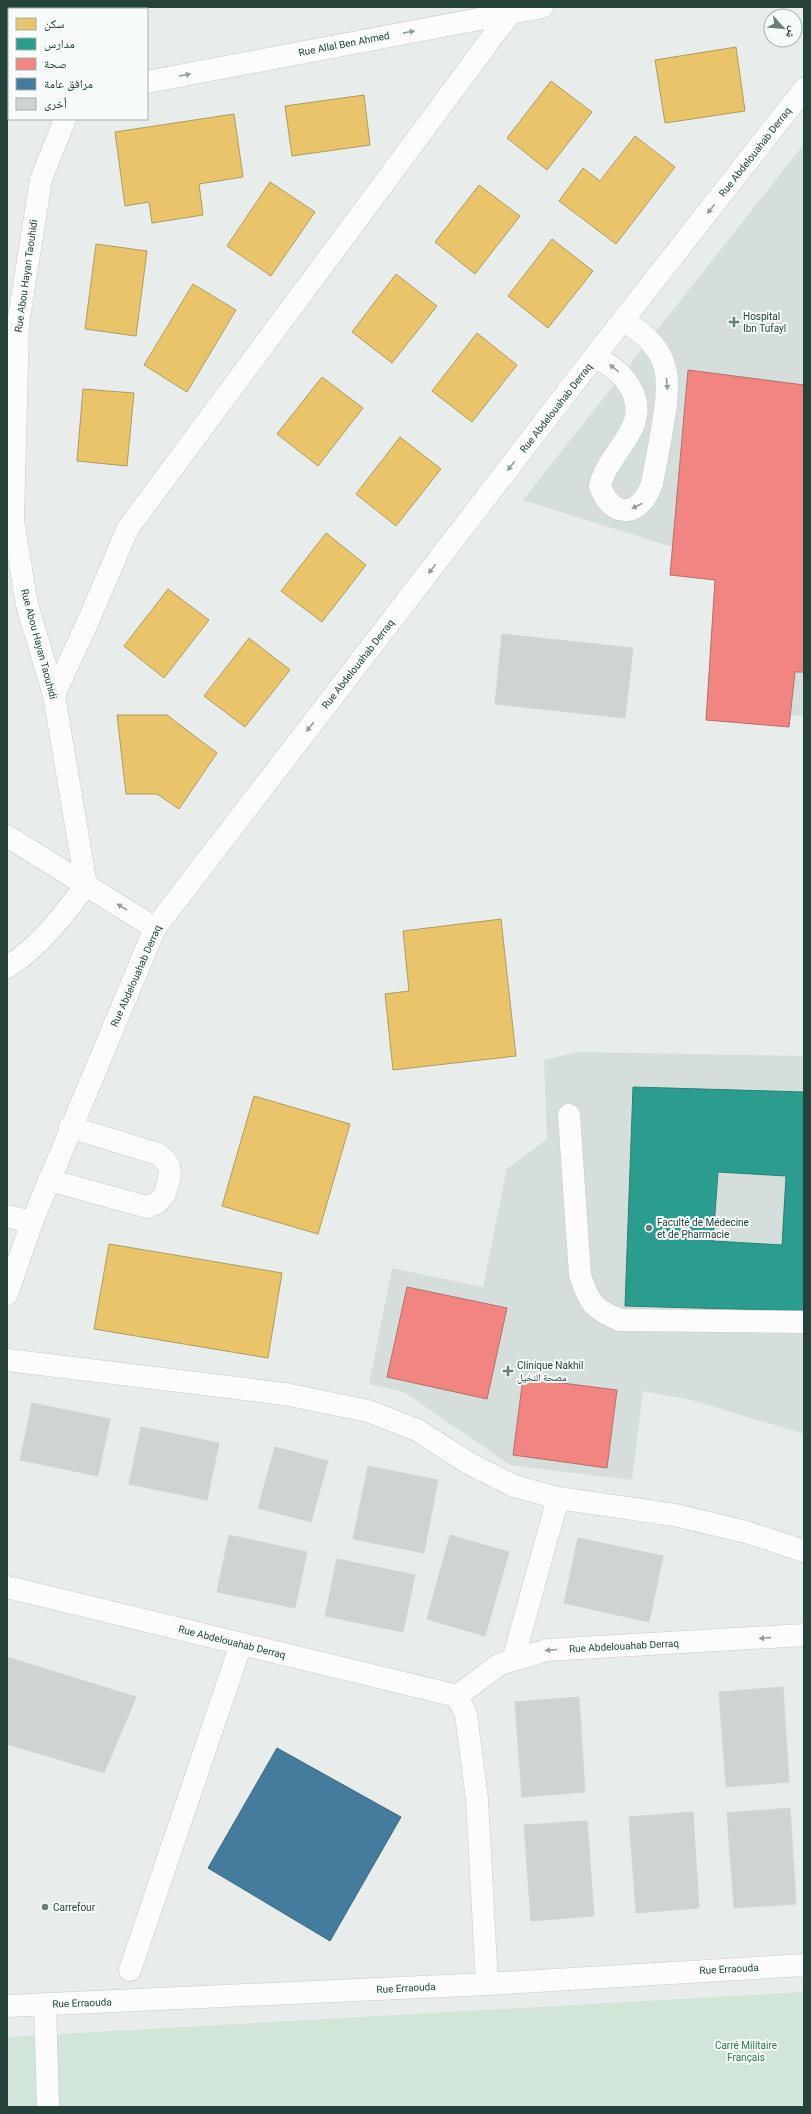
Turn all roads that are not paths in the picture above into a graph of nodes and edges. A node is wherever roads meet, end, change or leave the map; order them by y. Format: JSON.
{"nodes":[{"id":1,"x":542,"y":7,"type":"edge"},
{"id":2,"x":511,"y":12,"type":"junction"},
{"id":3,"x":148,"y":82,"type":"edge"},
{"id":4,"x":804,"y":89,"type":"edge"},
{"id":5,"x":65,"y":120,"type":"edge"},
{"id":6,"x":624,"y":321,"type":"junction"},
{"id":7,"x":594,"y":357,"type":"junction"},
{"id":8,"x":54,"y":695,"type":"junction"},
{"id":9,"x":7,"y":836,"type":"edge"},
{"id":10,"x":86,"y":885,"type":"junction"},
{"id":11,"x":155,"y":928,"type":"junction"},
{"id":12,"x":7,"y":966,"type":"edge"},
{"id":13,"x":569,"y":1114,"type":"dead end"},
{"id":14,"x":70,"y":1127,"type":"junction"},
{"id":15,"x":50,"y":1180,"type":"junction"},
{"id":16,"x":7,"y":1216,"type":"edge"},
{"id":17,"x":32,"y":1222,"type":"junction"},
{"id":18,"x":7,"y":1294,"type":"edge"},
{"id":19,"x":804,"y":1322,"type":"edge"},
{"id":20,"x":7,"y":1360,"type":"edge"},
{"id":21,"x":558,"y":1498,"type":"junction"},
{"id":22,"x":804,"y":1551,"type":"edge"},
{"id":23,"x":7,"y":1587,"type":"edge"},
{"id":24,"x":804,"y":1635,"type":"edge"},
{"id":25,"x":241,"y":1644,"type":"junction"},
{"id":26,"x":513,"y":1660,"type":"junction"},
{"id":27,"x":457,"y":1696,"type":"junction"},
{"id":28,"x":804,"y":1964,"type":"edge"},
{"id":29,"x":130,"y":1970,"type":"dead end"},
{"id":30,"x":487,"y":1984,"type":"junction"},
{"id":31,"x":45,"y":2004,"type":"junction"},
{"id":32,"x":7,"y":2006,"type":"edge"},
{"id":33,"x":48,"y":2107,"type":"edge"}],
"edges":[{"from":1,"to":2,"type":"street","name":"Rue Allal Ben Ahmed"},
{"from":3,"to":2,"type":"street","name":"Rue Allal Ben Ahmed","one_way":true},
{"from":2,"to":8,"type":"street"},
{"from":4,"to":6,"type":"street","name":"Rue Abdelouahab Derraq","one_way":true},
{"from":5,"to":8,"type":"street","name":"Rue Abou Hayan Taouhidi"},
{"from":6,"to":7,"type":"street","name":"Rue Abdelouahab Derraq"},
{"from":6,"to":7,"type":"street","one_way":true},
{"from":7,"to":11,"type":"street","name":"Rue Abdelouahab Derraq","one_way":true},
{"from":8,"to":10,"type":"street","name":"Rue Abou Hayan Taouhidi"},
{"from":9,"to":10,"type":"street"},
{"from":11,"to":10,"type":"street","one_way":true},
{"from":10,"to":12,"type":"street"},
{"from":11,"to":14,"type":"street","name":"Rue Abdelouahab Derraq"},
{"from":13,"to":19,"type":"street"},
{"from":14,"to":15,"type":"street","name":"Rue Abdelouahab Derraq"},
{"from":14,"to":15,"type":"street"},
{"from":15,"to":17,"type":"street","name":"Rue Abdelouahab Derraq"},
{"from":16,"to":17,"type":"street"},
{"from":17,"to":18,"type":"street","name":"Rue Abdelouahab Derraq"},
{"from":20,"to":21,"type":"street"},
{"from":21,"to":22,"type":"street"},
{"from":21,"to":26,"type":"street"},
{"from":23,"to":25,"type":"street","name":"Rue Abdelouahab Derraq"},
{"from":24,"to":26,"type":"street","name":"Rue Abdelouahab Derraq","one_way":true},
{"from":25,"to":27,"type":"street","name":"Rue Abdelouahab Derraq"},
{"from":25,"to":29,"type":"street"},
{"from":26,"to":27,"type":"street","name":"Rue Abdelouahab Derraq"},
{"from":27,"to":30,"type":"street"},
{"from":28,"to":30,"type":"street","name":"Rue Erraouda"},
{"from":30,"to":31,"type":"street","name":"Rue Erraouda"},
{"from":31,"to":32,"type":"street","name":"Rue Erraouda"},
{"from":31,"to":33,"type":"street"}]}
